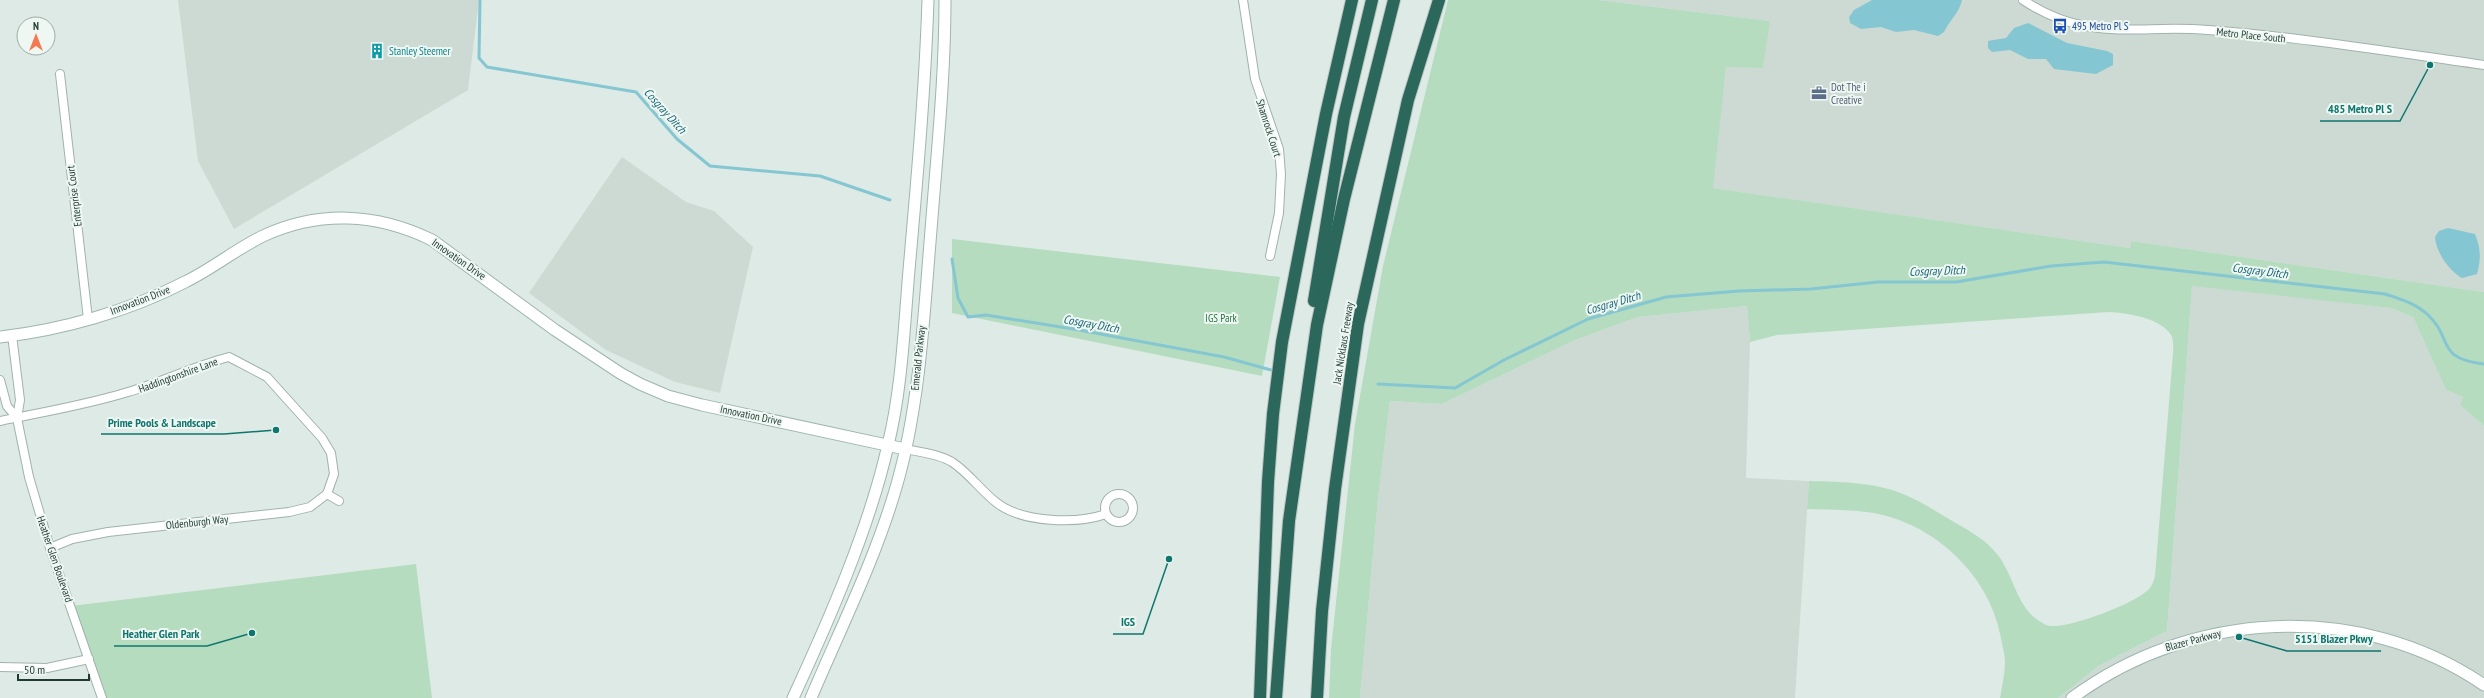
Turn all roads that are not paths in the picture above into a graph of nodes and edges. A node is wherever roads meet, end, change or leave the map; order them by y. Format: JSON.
{"nodes":[{"id":1,"x":928,"y":0,"type":"edge"},
{"id":2,"x":945,"y":0,"type":"edge"},
{"id":3,"x":1243,"y":0,"type":"edge"},
{"id":4,"x":1352,"y":0,"type":"edge"},
{"id":5,"x":1372,"y":0,"type":"edge"},
{"id":6,"x":1394,"y":0,"type":"edge"},
{"id":7,"x":1439,"y":0,"type":"edge"},
{"id":8,"x":2023,"y":0,"type":"edge"},
{"id":9,"x":2484,"y":65,"type":"edge"},
{"id":10,"x":60,"y":74,"type":"dead end"},
{"id":11,"x":1270,"y":256,"type":"dead end"},
{"id":12,"x":88,"y":318,"type":"junction"},
{"id":13,"x":12,"y":335,"type":"junction"},
{"id":14,"x":0,"y":336,"type":"edge"},
{"id":15,"x":0,"y":380,"type":"edge"},
{"id":16,"x":1305,"y":404,"type":"junction"},
{"id":17,"x":17,"y":418,"type":"junction"},
{"id":18,"x":0,"y":422,"type":"edge"},
{"id":19,"x":888,"y":446,"type":"junction"},
{"id":20,"x":905,"y":449,"type":"junction"},
{"id":21,"x":327,"y":494,"type":"junction"},
{"id":22,"x":340,"y":501,"type":"dead end"},
{"id":23,"x":1106,"y":514,"type":"dead end"},
{"id":24,"x":50,"y":548,"type":"junction"},
{"id":25,"x":89,"y":659,"type":"junction"},
{"id":26,"x":0,"y":667,"type":"edge"},
{"id":27,"x":2484,"y":685,"type":"edge"},
{"id":28,"x":102,"y":698,"type":"edge"},
{"id":29,"x":793,"y":698,"type":"edge"},
{"id":30,"x":811,"y":698,"type":"edge"},
{"id":31,"x":1260,"y":698,"type":"edge"},
{"id":32,"x":1276,"y":698,"type":"edge"},
{"id":33,"x":1317,"y":698,"type":"edge"},
{"id":34,"x":2072,"y":698,"type":"edge"}],
"edges":[{"from":1,"to":19,"type":"main road","name":"Emerald Parkway"},
{"from":2,"to":20,"type":"main road","name":"Emerald Parkway"},
{"from":3,"to":11,"type":"street","name":"Shamrock Court"},
{"from":4,"to":31,"type":"highway"},
{"from":5,"to":16,"type":"highway"},
{"from":6,"to":16,"type":"highway"},
{"from":7,"to":33,"type":"highway","name":"Jack Nicklaus Freeway"},
{"from":8,"to":9,"type":"street","name":"Metro Place South"},
{"from":10,"to":12,"type":"street","name":"Enterprise Court"},
{"from":12,"to":13,"type":"main road","name":"Innovation Drive"},
{"from":12,"to":19,"type":"main road","name":"Innovation Drive"},
{"from":13,"to":14,"type":"main road","name":"Innovation Drive"},
{"from":13,"to":17,"type":"street","name":"Heather Glen Boulevard"},
{"from":15,"to":17,"type":"street","name":"Heather Glen Boulevard"},
{"from":16,"to":32,"type":"highway"},
{"from":17,"to":18,"type":"street","name":"Haddingtonshire Lane"},
{"from":17,"to":21,"type":"street","name":"Haddingtonshire Lane"},
{"from":17,"to":24,"type":"street","name":"Heather Glen Boulevard"},
{"from":19,"to":20,"type":"main road","name":"Innovation Drive"},
{"from":19,"to":29,"type":"main road","name":"Emerald Parkway"},
{"from":20,"to":23,"type":"street"},
{"from":20,"to":30,"type":"main road","name":"Emerald Parkway"},
{"from":21,"to":22,"type":"street"},
{"from":21,"to":24,"type":"street","name":"Oldenburgh Way"},
{"from":24,"to":25,"type":"street","name":"Heather Glen Boulevard"},
{"from":25,"to":26,"type":"street"},
{"from":25,"to":28,"type":"street","name":"Heather Glen Boulevard"},
{"from":27,"to":34,"type":"main road","name":"Blazer Parkway"}]}
